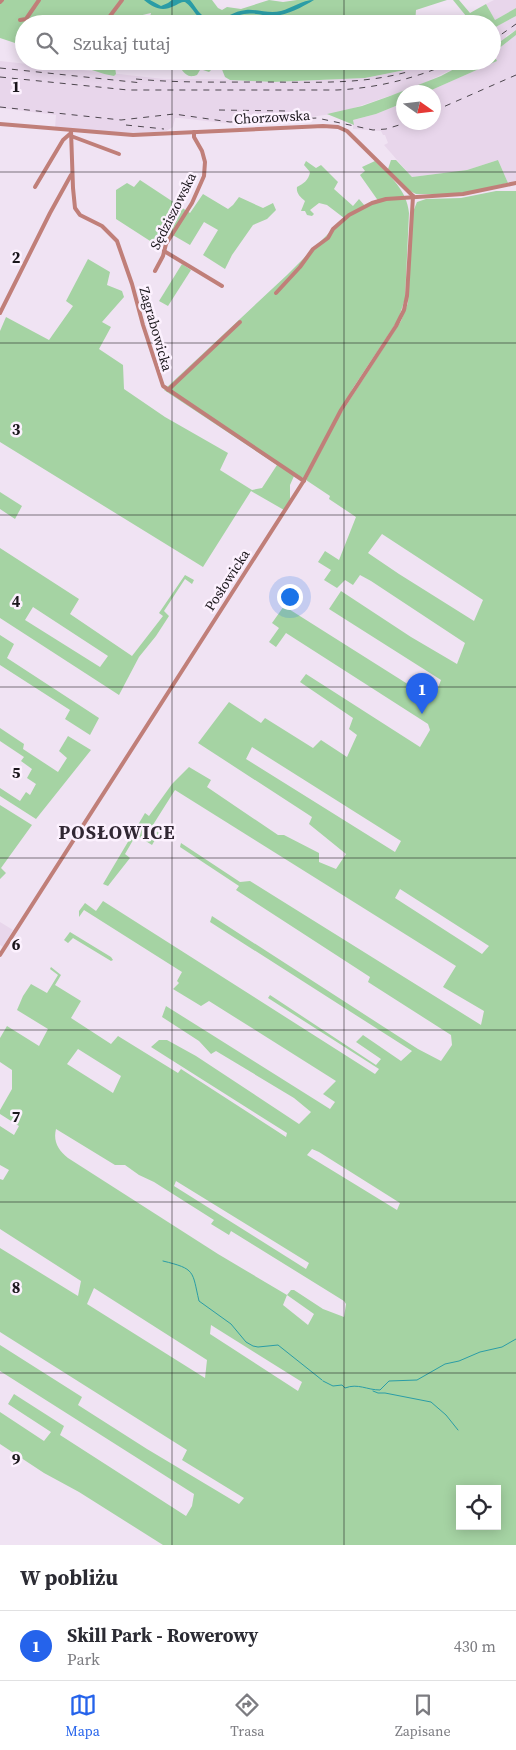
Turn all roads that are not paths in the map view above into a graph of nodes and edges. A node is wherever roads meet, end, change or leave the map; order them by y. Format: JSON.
{"nodes":[{"id":1,"x":35,"y":0,"type":"edge"},
{"id":2,"x":39,"y":0,"type":"edge"},
{"id":3,"x":122,"y":0,"type":"edge"},
{"id":4,"x":34,"y":5,"type":"junction"},
{"id":5,"x":28,"y":15,"type":"edge"},
{"id":6,"x":111,"y":15,"type":"edge"},
{"id":7,"x":0,"y":124,"type":"edge"},
{"id":8,"x":194,"y":132,"type":"junction"},
{"id":9,"x":71,"y":133,"type":"junction"},
{"id":10,"x":119,"y":154,"type":"dead end"},
{"id":11,"x":72,"y":173,"type":"junction"},
{"id":12,"x":516,"y":183,"type":"edge"},
{"id":13,"x":35,"y":187,"type":"dead end"},
{"id":14,"x":413,"y":196,"type":"junction"},
{"id":15,"x":164,"y":251,"type":"junction"},
{"id":16,"x":155,"y":271,"type":"dead end"},
{"id":17,"x":222,"y":286,"type":"dead end"},
{"id":18,"x":276,"y":293,"type":"dead end"},
{"id":19,"x":0,"y":313,"type":"edge"},
{"id":20,"x":240,"y":322,"type":"dead end"},
{"id":21,"x":168,"y":390,"type":"junction"},
{"id":22,"x":304,"y":481,"type":"junction"},
{"id":23,"x":0,"y":955,"type":"edge"}],
"edges":[{"from":1,"to":4,"type":"street"},
{"from":2,"to":4,"type":"street"},
{"from":3,"to":6,"type":"street"},
{"from":4,"to":5,"type":"street"},
{"from":7,"to":9,"type":"street","name":"Chorzowska"},
{"from":8,"to":9,"type":"street","name":"Chorzowska"},
{"from":8,"to":14,"type":"street","name":"Chorzowska"},
{"from":8,"to":15,"type":"street","name":"Sędziszowska"},
{"from":9,"to":10,"type":"street"},
{"from":9,"to":11,"type":"street","name":"Zagrabowicka"},
{"from":9,"to":13,"type":"street"},
{"from":11,"to":19,"type":"street"},
{"from":11,"to":21,"type":"street","name":"Zagrabowicka"},
{"from":12,"to":14,"type":"street"},
{"from":14,"to":18,"type":"street"},
{"from":14,"to":22,"type":"street","name":"Posłowicka"},
{"from":15,"to":16,"type":"street","name":"Sędziszowska"},
{"from":15,"to":17,"type":"street"},
{"from":20,"to":21,"type":"street"},
{"from":21,"to":22,"type":"street","name":"Zagrabowicka"},
{"from":22,"to":23,"type":"street","name":"Posłowicka"}]}
